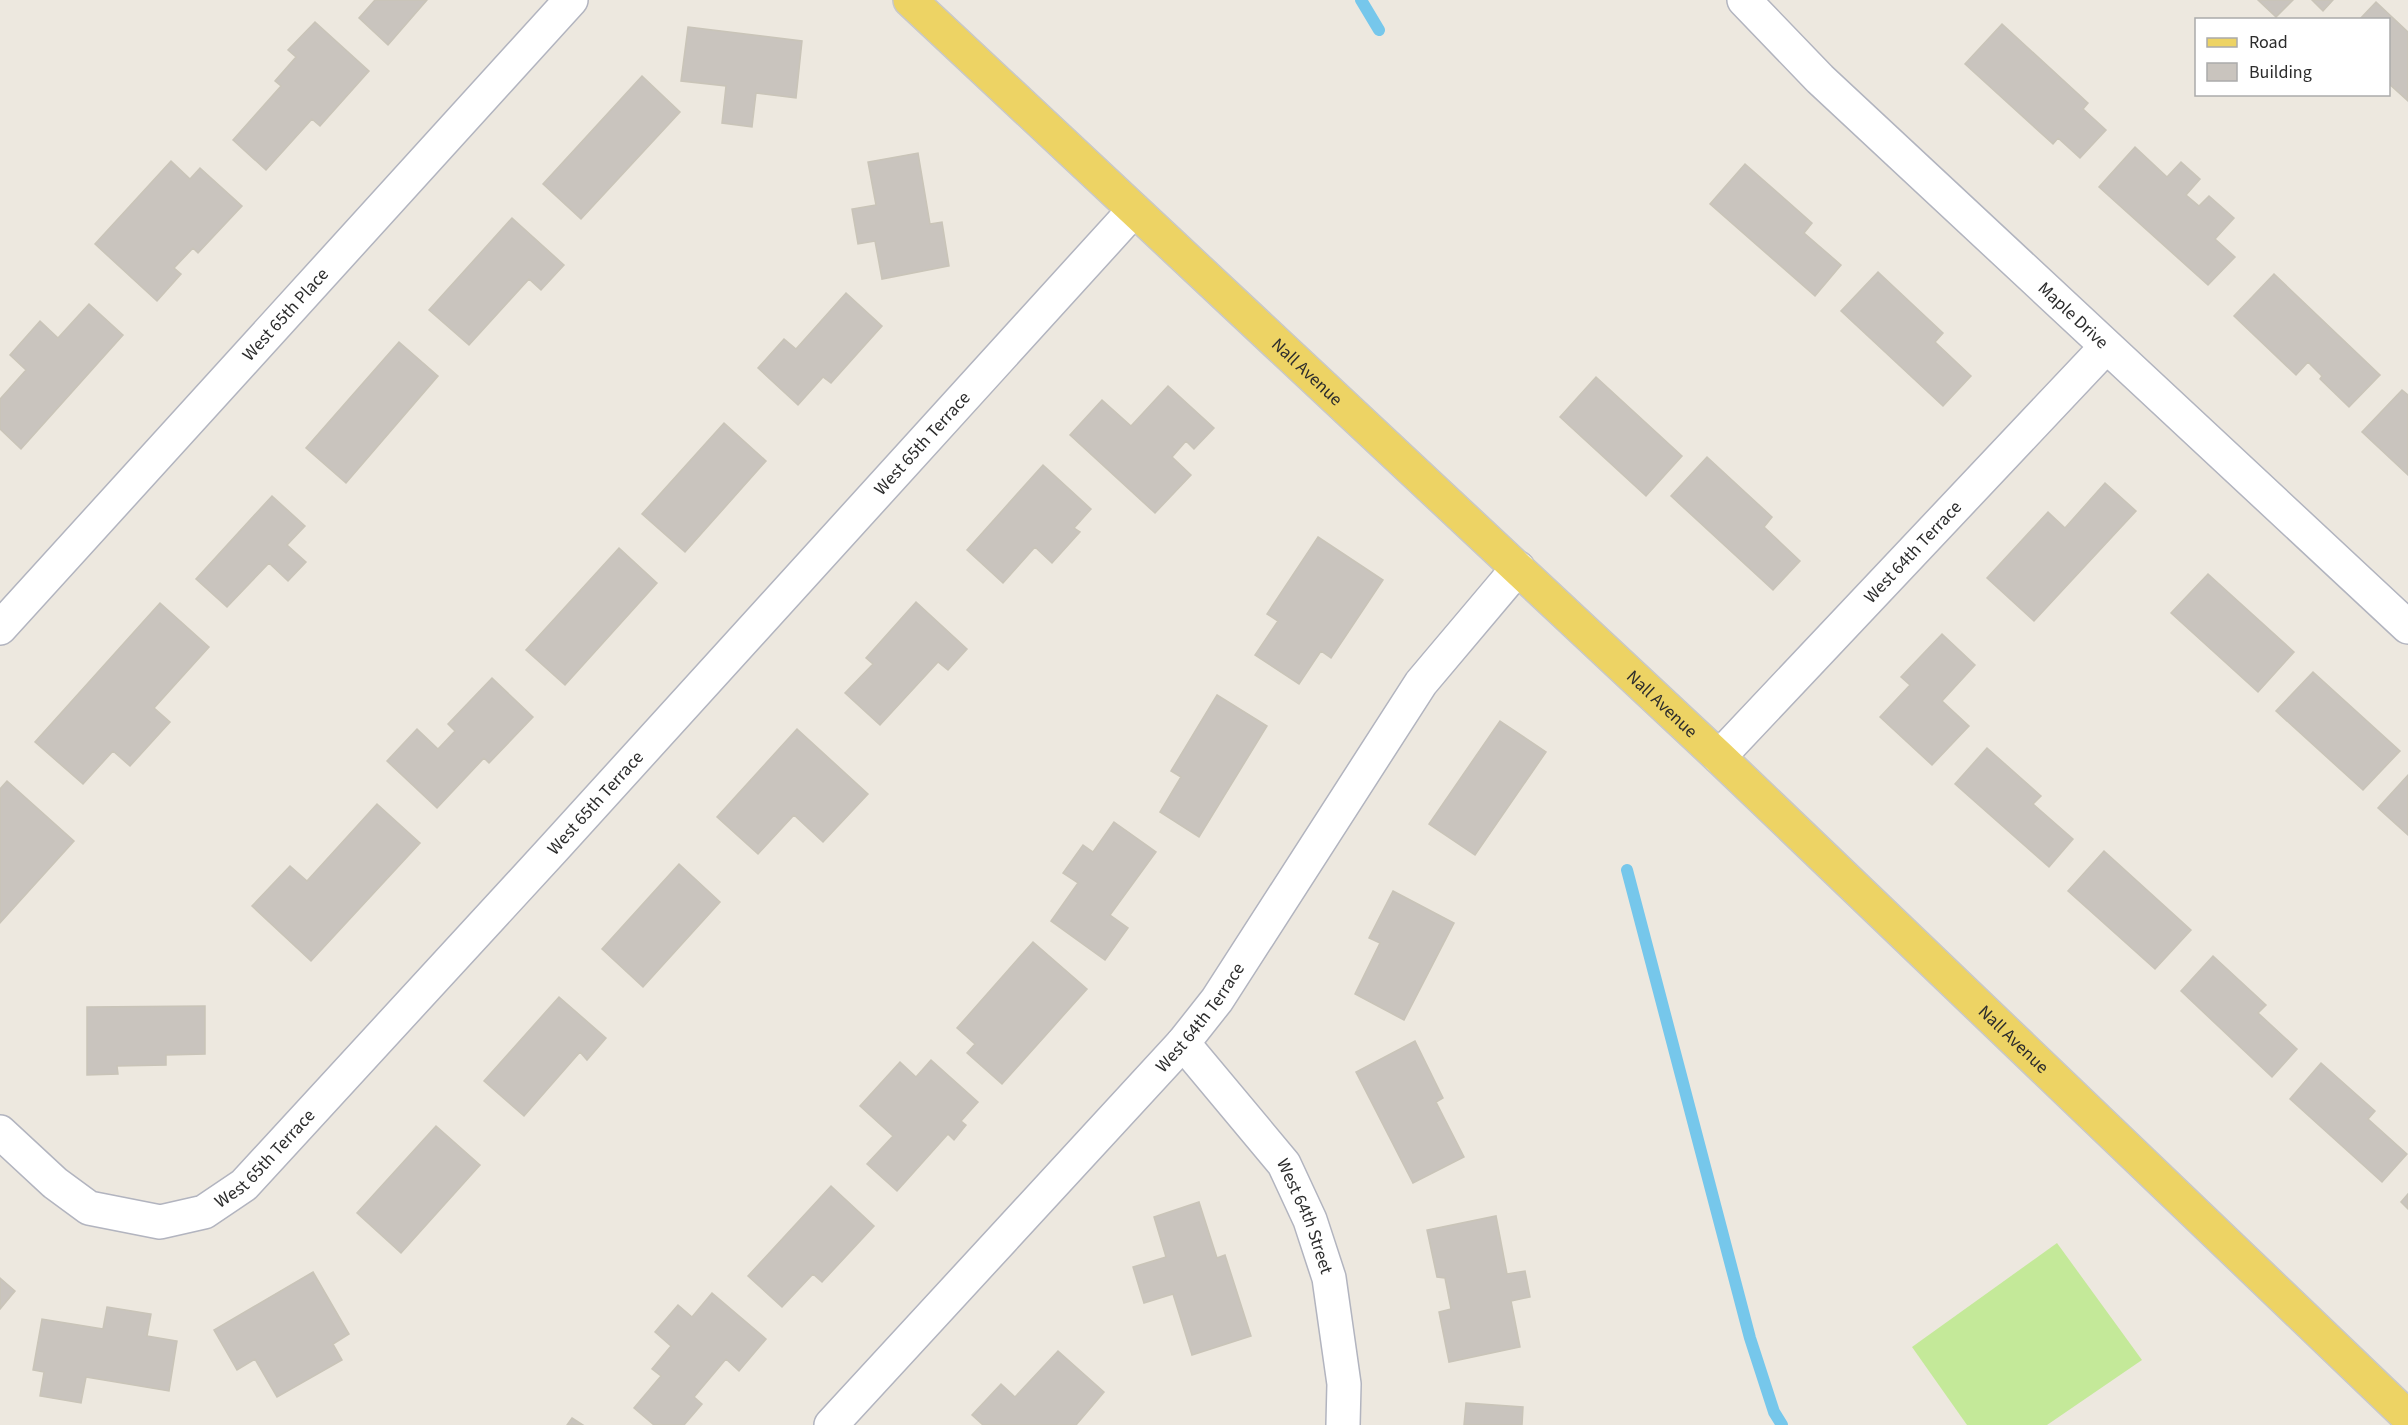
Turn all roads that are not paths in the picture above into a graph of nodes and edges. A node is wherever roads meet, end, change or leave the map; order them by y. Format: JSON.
{"nodes":[{"id":1,"x":571,"y":0,"type":"edge"},
{"id":2,"x":910,"y":0,"type":"edge"},
{"id":3,"x":1744,"y":0,"type":"edge"},
{"id":4,"x":1134,"y":210,"type":"junction"},
{"id":5,"x":2106,"y":347,"type":"junction"},
{"id":6,"x":1518,"y":568,"type":"junction"},
{"id":7,"x":2408,"y":627,"type":"edge"},
{"id":8,"x":0,"y":628,"type":"edge"},
{"id":9,"x":1719,"y":757,"type":"junction"},
{"id":10,"x":1184,"y":1043,"type":"junction"},
{"id":11,"x":0,"y":1132,"type":"edge"},
{"id":12,"x":2408,"y":1417,"type":"edge"},
{"id":13,"x":831,"y":1425,"type":"edge"},
{"id":14,"x":1343,"y":1425,"type":"edge"}],
"edges":[{"from":1,"to":8,"type":"street","name":"West 65th Place"},
{"from":2,"to":4,"type":"main road","name":"Nall Avenue"},
{"from":3,"to":5,"type":"street","name":"Maple Drive"},
{"from":4,"to":6,"type":"main road","name":"Nall Avenue"},
{"from":4,"to":11,"type":"street","name":"West 65th Terrace"},
{"from":5,"to":7,"type":"street","name":"Maple Drive"},
{"from":5,"to":9,"type":"street","name":"West 64th Terrace"},
{"from":6,"to":9,"type":"main road","name":"Nall Avenue"},
{"from":6,"to":10,"type":"street","name":"West 64th Terrace"},
{"from":9,"to":12,"type":"main road","name":"Nall Avenue"},
{"from":10,"to":13,"type":"street","name":"West 64th Terrace"},
{"from":10,"to":14,"type":"street","name":"West 64th Street"}]}
